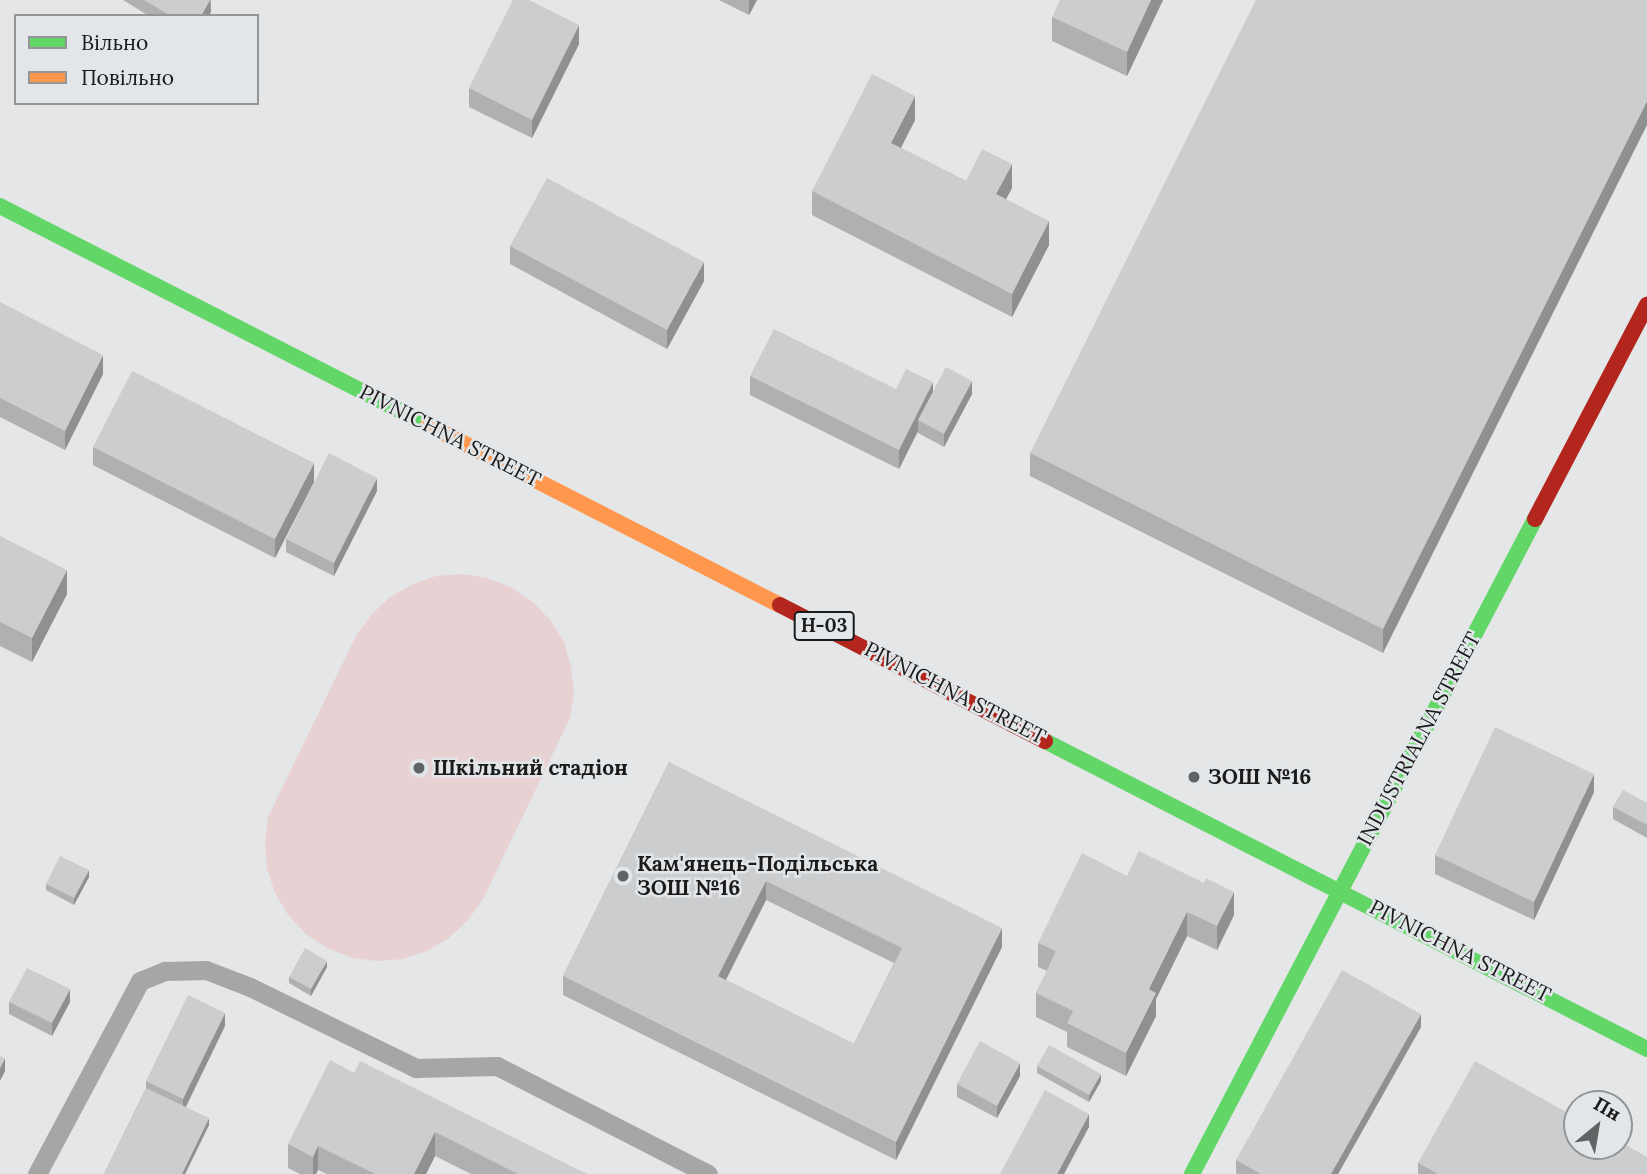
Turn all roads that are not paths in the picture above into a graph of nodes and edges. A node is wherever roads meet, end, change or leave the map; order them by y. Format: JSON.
{"nodes":[{"id":1,"x":0,"y":206,"type":"edge"},
{"id":2,"x":1647,"y":305,"type":"edge"},
{"id":3,"x":1340,"y":889,"type":"junction"},
{"id":4,"x":1647,"y":1049,"type":"edge"},
{"id":5,"x":37,"y":1174,"type":"edge"},
{"id":6,"x":708,"y":1174,"type":"edge"},
{"id":7,"x":1192,"y":1174,"type":"edge"}],
"edges":[{"from":1,"to":3,"type":"main road","name":"PIVNICHNA STREET","number":"Н-03"},
{"from":2,"to":3,"type":"main road","name":"INDUSTRIALNA STREET"},
{"from":3,"to":4,"type":"main road","name":"PIVNICHNA STREET","number":"Н-03"},
{"from":3,"to":7,"type":"main road","name":"INDUSTRIALNA STREET"},
{"from":5,"to":6,"type":"lane"}]}
